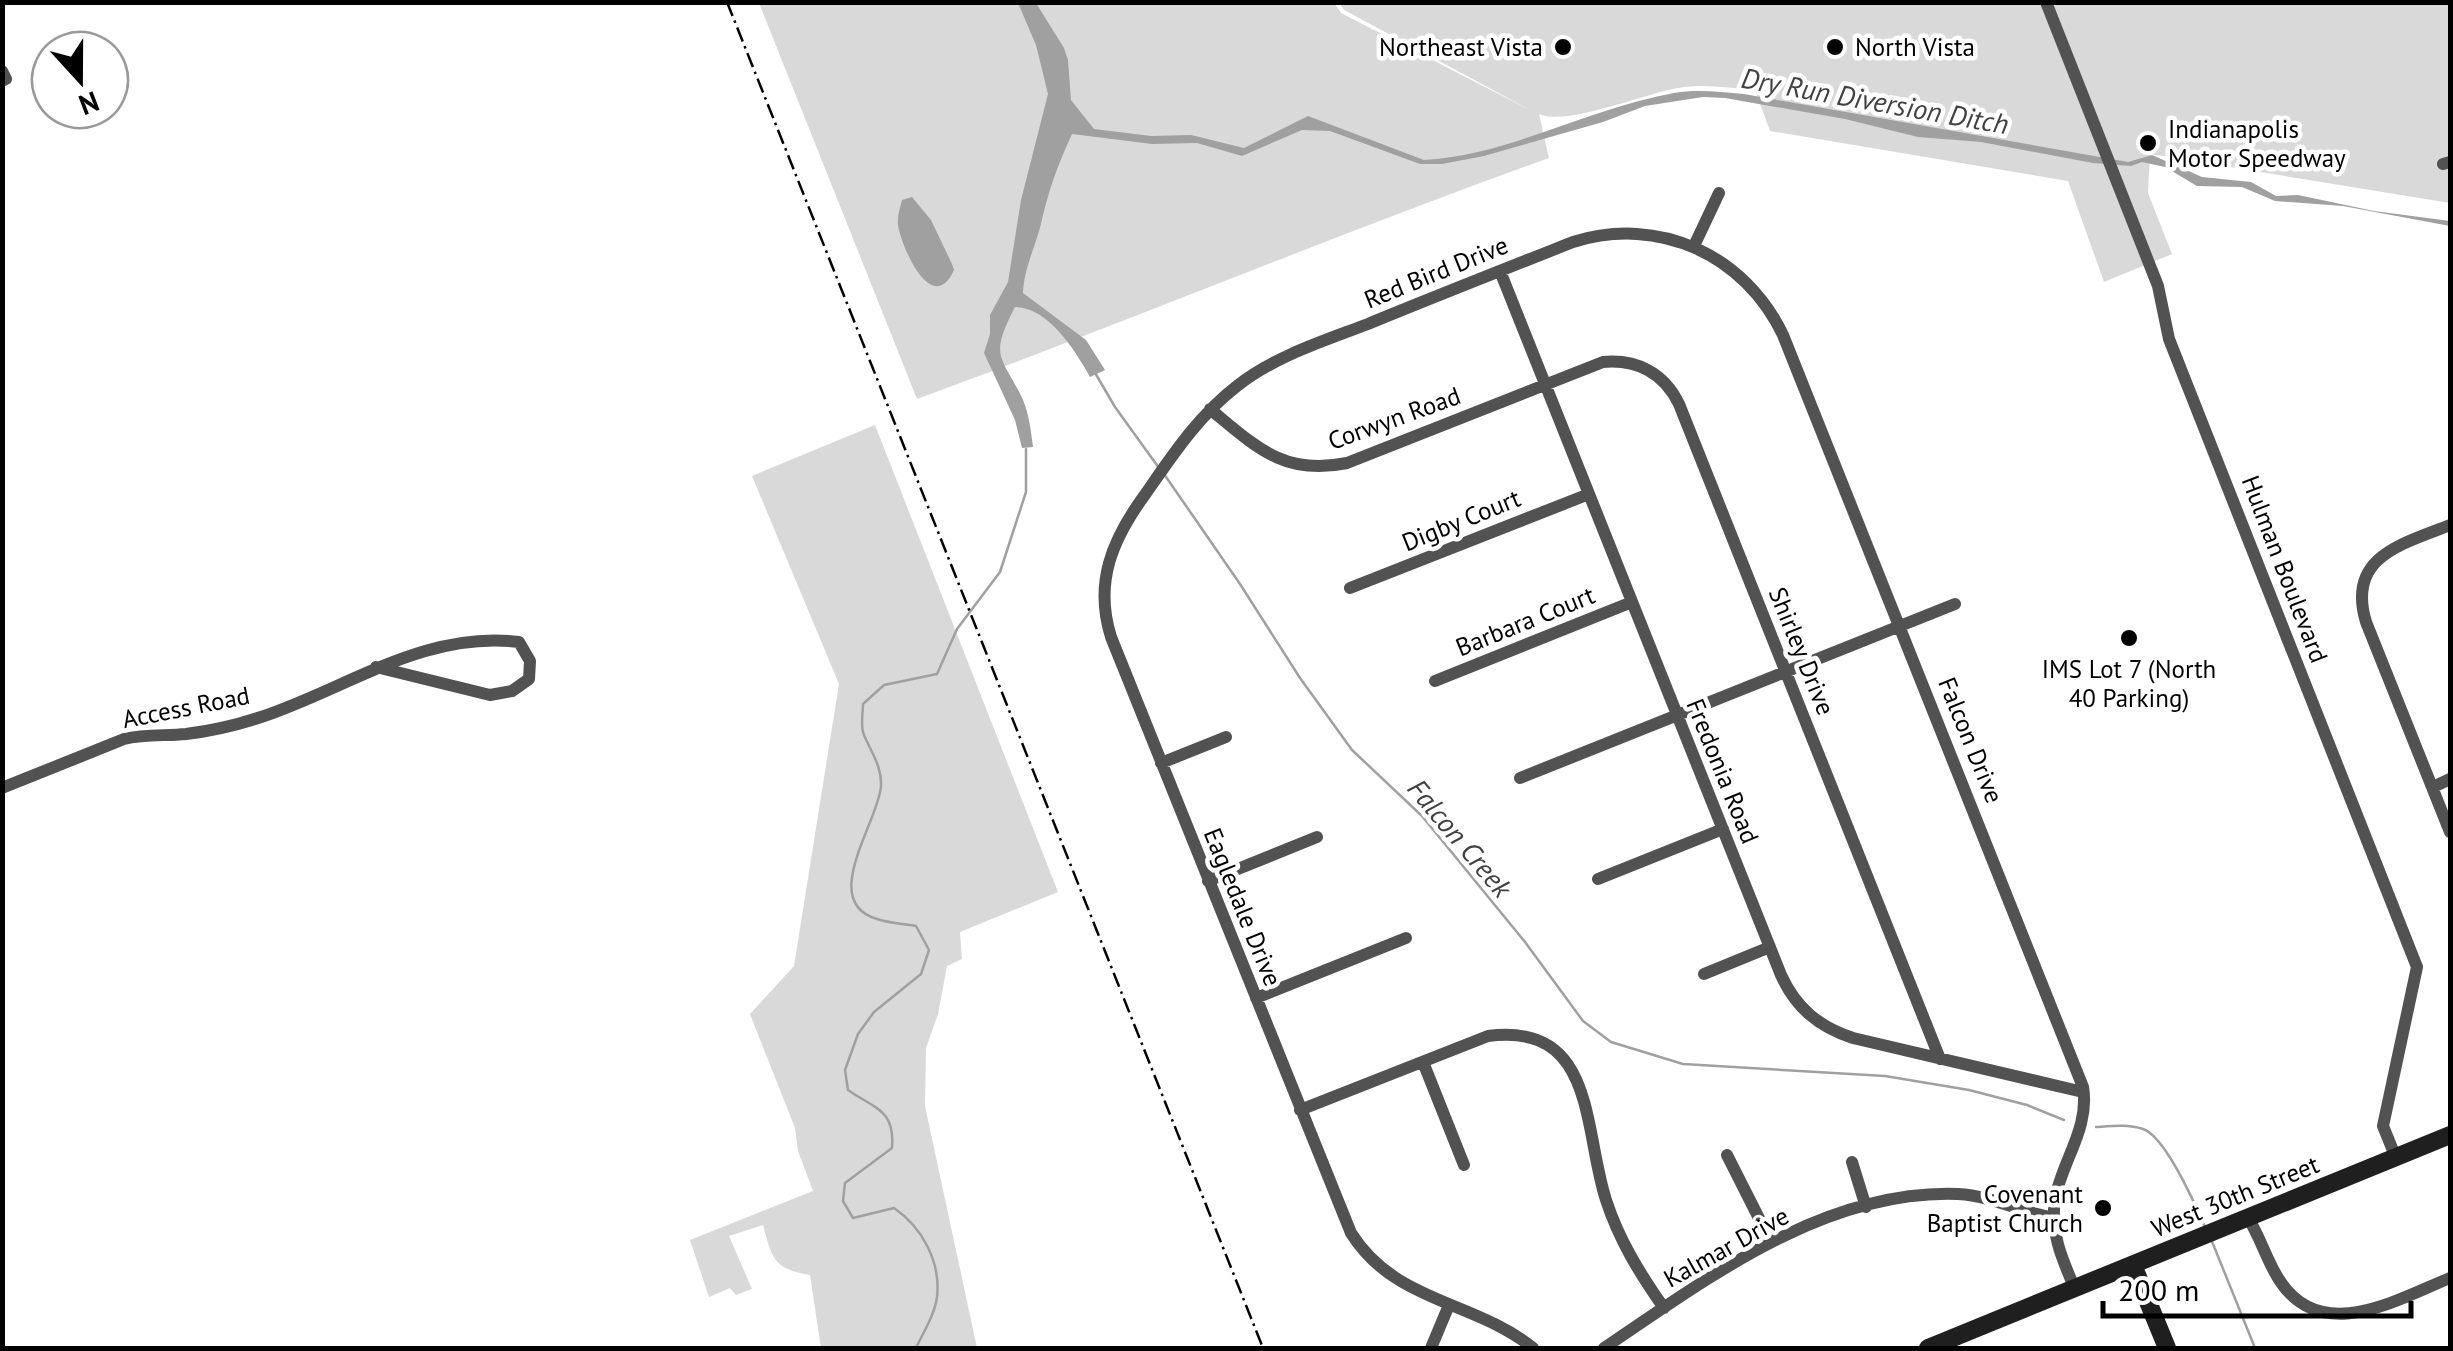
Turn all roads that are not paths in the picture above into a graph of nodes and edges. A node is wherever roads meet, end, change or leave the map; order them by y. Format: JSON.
{"nodes":[{"id":1,"x":2046,"y":2,"type":"edge"},
{"id":2,"x":2,"y":71,"type":"edge"},
{"id":3,"x":2,"y":81,"type":"edge"},
{"id":4,"x":1719,"y":193,"type":"dead end"},
{"id":5,"x":1694,"y":246,"type":"junction"},
{"id":6,"x":1500,"y":270,"type":"junction"},
{"id":7,"x":1545,"y":385,"type":"junction"},
{"id":8,"x":1210,"y":409,"type":"junction"},
{"id":9,"x":1589,"y":494,"type":"junction"},
{"id":10,"x":2450,"y":525,"type":"edge"},
{"id":11,"x":1350,"y":588,"type":"dead end"},
{"id":12,"x":1632,"y":602,"type":"junction"},
{"id":13,"x":1955,"y":604,"type":"dead end"},
{"id":14,"x":1900,"y":627,"type":"junction"},
{"id":15,"x":376,"y":667,"type":"junction"},
{"id":16,"x":1786,"y":672,"type":"junction"},
{"id":17,"x":1435,"y":681,"type":"dead end"},
{"id":18,"x":1678,"y":716,"type":"junction"},
{"id":19,"x":1226,"y":737,"type":"dead end"},
{"id":20,"x":1161,"y":763,"type":"junction"},
{"id":21,"x":1520,"y":778,"type":"dead end"},
{"id":22,"x":2450,"y":780,"type":"edge"},
{"id":23,"x":2433,"y":787,"type":"junction"},
{"id":24,"x":2,"y":788,"type":"edge"},
{"id":25,"x":1722,"y":830,"type":"junction"},
{"id":26,"x":2450,"y":832,"type":"edge"},
{"id":27,"x":1318,"y":837,"type":"dead end"},
{"id":28,"x":1598,"y":879,"type":"dead end"},
{"id":29,"x":1208,"y":881,"type":"junction"},
{"id":30,"x":1406,"y":938,"type":"dead end"},
{"id":31,"x":1770,"y":948,"type":"junction"},
{"id":32,"x":1704,"y":974,"type":"dead end"},
{"id":33,"x":1256,"y":998,"type":"junction"},
{"id":34,"x":1940,"y":1059,"type":"junction"},
{"id":35,"x":1423,"y":1062,"type":"junction"},
{"id":36,"x":2084,"y":1092,"type":"junction"},
{"id":37,"x":1300,"y":1110,"type":"junction"},
{"id":38,"x":2450,"y":1135,"type":"edge"},
{"id":39,"x":1726,"y":1154,"type":"dead end"},
{"id":40,"x":2396,"y":1158,"type":"junction"},
{"id":41,"x":1852,"y":1162,"type":"dead end"},
{"id":42,"x":1464,"y":1166,"type":"dead end"},
{"id":43,"x":1866,"y":1207,"type":"junction"},
{"id":44,"x":2054,"y":1218,"type":"junction"},
{"id":45,"x":2248,"y":1218,"type":"junction"},
{"id":46,"x":1771,"y":1242,"type":"junction"},
{"id":47,"x":2133,"y":1265,"type":"junction"},
{"id":48,"x":2450,"y":1278,"type":"edge"},
{"id":49,"x":2074,"y":1289,"type":"junction"},
{"id":50,"x":1449,"y":1305,"type":"junction"},
{"id":51,"x":1664,"y":1308,"type":"junction"},
{"id":52,"x":1431,"y":1348,"type":"edge"},
{"id":53,"x":1533,"y":1348,"type":"edge"},
{"id":54,"x":1604,"y":1348,"type":"edge"},
{"id":55,"x":1928,"y":1348,"type":"edge"},
{"id":56,"x":2167,"y":1348,"type":"edge"}],
"edges":[{"from":1,"to":40,"type":"street","name":"Hulman Boulevard"},
{"from":2,"to":3,"type":"street"},
{"from":4,"to":5,"type":"street"},
{"from":5,"to":6,"type":"street","name":"Red Bird Drive"},
{"from":5,"to":14,"type":"street","name":"Falcon Drive"},
{"from":6,"to":7,"type":"street","name":"Fredonia Road"},
{"from":6,"to":8,"type":"street","name":"Red Bird Drive"},
{"from":7,"to":8,"type":"street","name":"Corwyn Road"},
{"from":7,"to":9,"type":"street","name":"Fredonia Road"},
{"from":7,"to":16,"type":"street","name":"Shirley Drive"},
{"from":8,"to":20,"type":"street","name":"Eagledale Drive"},
{"from":9,"to":11,"type":"street","name":"Digby Court"},
{"from":9,"to":12,"type":"street","name":"Fredonia Road"},
{"from":10,"to":23,"type":"street"},
{"from":12,"to":17,"type":"street","name":"Barbara Court"},
{"from":12,"to":18,"type":"street","name":"Fredonia Road"},
{"from":13,"to":14,"type":"street"},
{"from":14,"to":16,"type":"street"},
{"from":14,"to":36,"type":"street","name":"Falcon Drive"},
{"from":15,"to":15,"type":"street","name":"Access Road"},
{"from":15,"to":24,"type":"street","name":"Access Road"},
{"from":16,"to":18,"type":"street"},
{"from":16,"to":34,"type":"street","name":"Shirley Drive"},
{"from":18,"to":21,"type":"street"},
{"from":18,"to":25,"type":"street","name":"Fredonia Road"},
{"from":19,"to":20,"type":"street"},
{"from":20,"to":29,"type":"street","name":"Eagledale Drive"},
{"from":22,"to":23,"type":"street"},
{"from":23,"to":26,"type":"street"},
{"from":25,"to":28,"type":"street"},
{"from":25,"to":31,"type":"street","name":"Fredonia Road"},
{"from":27,"to":29,"type":"street"},
{"from":29,"to":33,"type":"street","name":"Eagledale Drive"},
{"from":30,"to":33,"type":"street"},
{"from":31,"to":32,"type":"street"},
{"from":31,"to":34,"type":"street","name":"Fredonia Road"},
{"from":33,"to":37,"type":"street","name":"Eagledale Drive"},
{"from":34,"to":36,"type":"street","name":"Fredonia Road"},
{"from":35,"to":37,"type":"street"},
{"from":35,"to":42,"type":"street"},
{"from":35,"to":51,"type":"street"},
{"from":36,"to":44,"type":"street"},
{"from":37,"to":50,"type":"street","name":"Eagledale Drive"},
{"from":38,"to":40,"type":"main road","name":"West 30th Street"},
{"from":39,"to":46,"type":"street"},
{"from":40,"to":45,"type":"main road","name":"West 30th Street"},
{"from":41,"to":43,"type":"street"},
{"from":43,"to":44,"type":"street","name":"Kalmar Drive"},
{"from":43,"to":46,"type":"street","name":"Kalmar Drive"},
{"from":44,"to":49,"type":"street"},
{"from":45,"to":47,"type":"main road","name":"West 30th Street"},
{"from":45,"to":48,"type":"street"},
{"from":46,"to":51,"type":"street","name":"Kalmar Drive"},
{"from":47,"to":49,"type":"main road","name":"West 30th Street"},
{"from":47,"to":56,"type":"main road"},
{"from":49,"to":55,"type":"main road","name":"West 30th Street"},
{"from":50,"to":52,"type":"street"},
{"from":50,"to":53,"type":"street","name":"Eagledale Drive"},
{"from":51,"to":54,"type":"street","name":"Kalmar Drive"}]}
